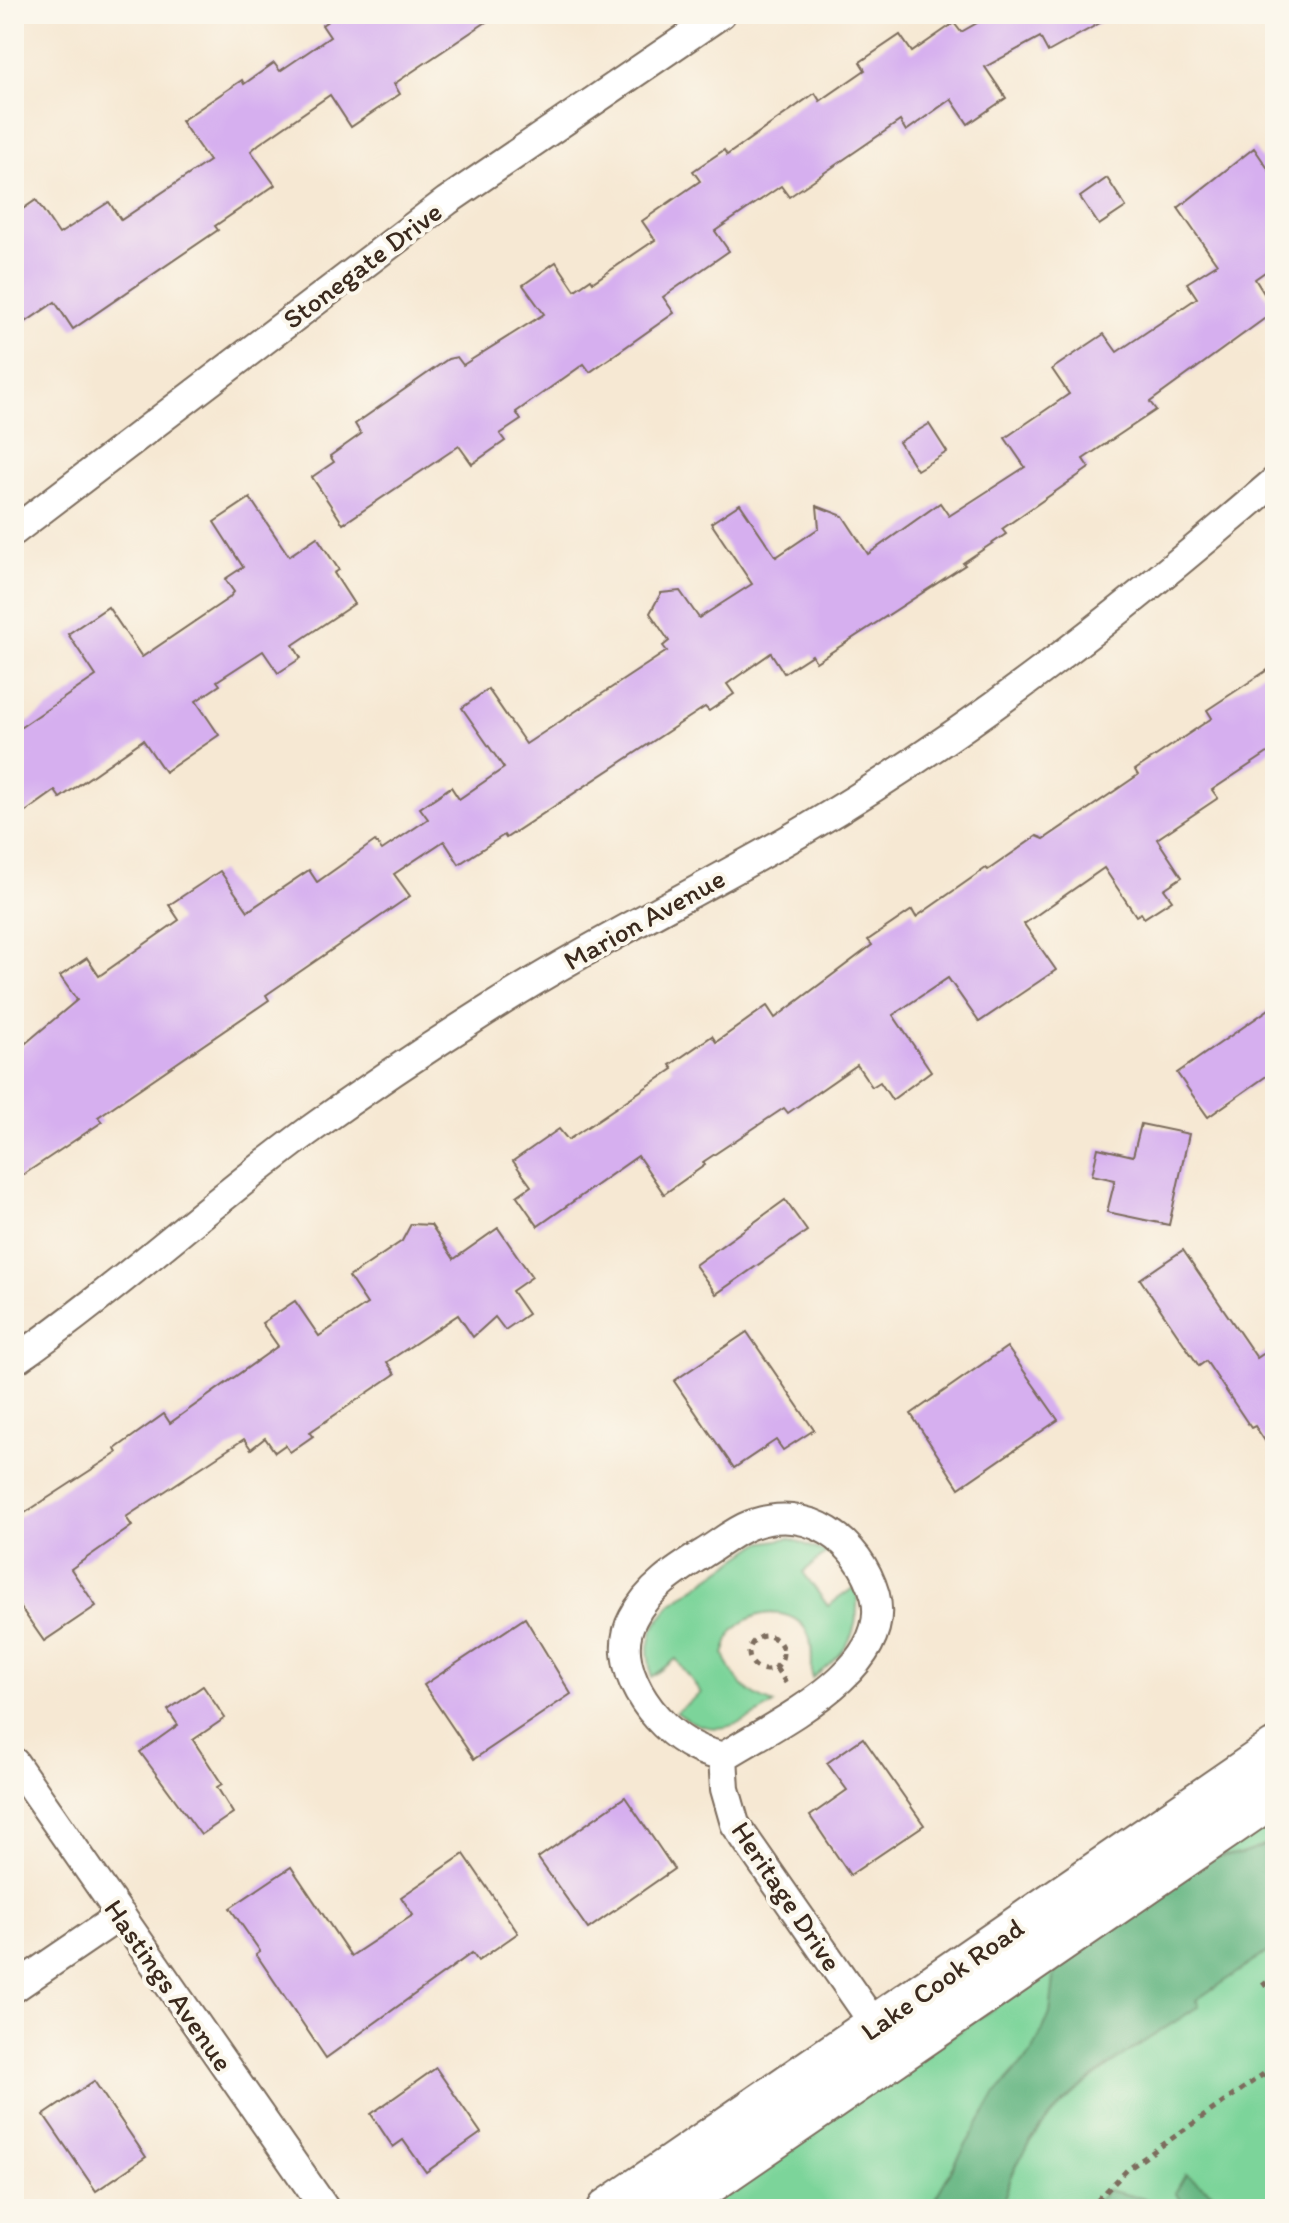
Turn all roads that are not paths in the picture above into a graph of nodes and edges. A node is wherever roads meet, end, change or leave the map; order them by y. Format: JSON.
{"nodes":[{"id":1,"x":721,"y":14,"type":"edge"},
{"id":2,"x":1275,"y":481,"type":"edge"},
{"id":3,"x":14,"y":531,"type":"edge"},
{"id":4,"x":14,"y":1361,"type":"edge"},
{"id":5,"x":1275,"y":1749,"type":"edge"},
{"id":6,"x":723,"y":1757,"type":"junction"},
{"id":7,"x":14,"y":1762,"type":"edge"},
{"id":8,"x":1275,"y":1795,"type":"edge"},
{"id":9,"x":121,"y":1915,"type":"junction"},
{"id":10,"x":14,"y":1988,"type":"edge"},
{"id":11,"x":875,"y":2025,"type":"junction"},
{"id":12,"x":325,"y":2209,"type":"edge"},
{"id":13,"x":608,"y":2209,"type":"edge"},
{"id":14,"x":672,"y":2209,"type":"edge"}],
"edges":[{"from":1,"to":3,"type":"street","name":"Stonegate Drive"},
{"from":2,"to":4,"type":"street","name":"Marion Avenue"},
{"from":5,"to":11,"type":"main road","name":"Lake Cook Road"},
{"from":6,"to":6,"type":"street"},
{"from":6,"to":11,"type":"street","name":"Heritage Drive"},
{"from":7,"to":9,"type":"street","name":"Hastings Avenue"},
{"from":8,"to":14,"type":"main road","name":"Lake Cook Road"},
{"from":9,"to":10,"type":"street"},
{"from":9,"to":12,"type":"street","name":"Hastings Avenue"},
{"from":11,"to":13,"type":"main road","name":"Lake Cook Road"}]}
